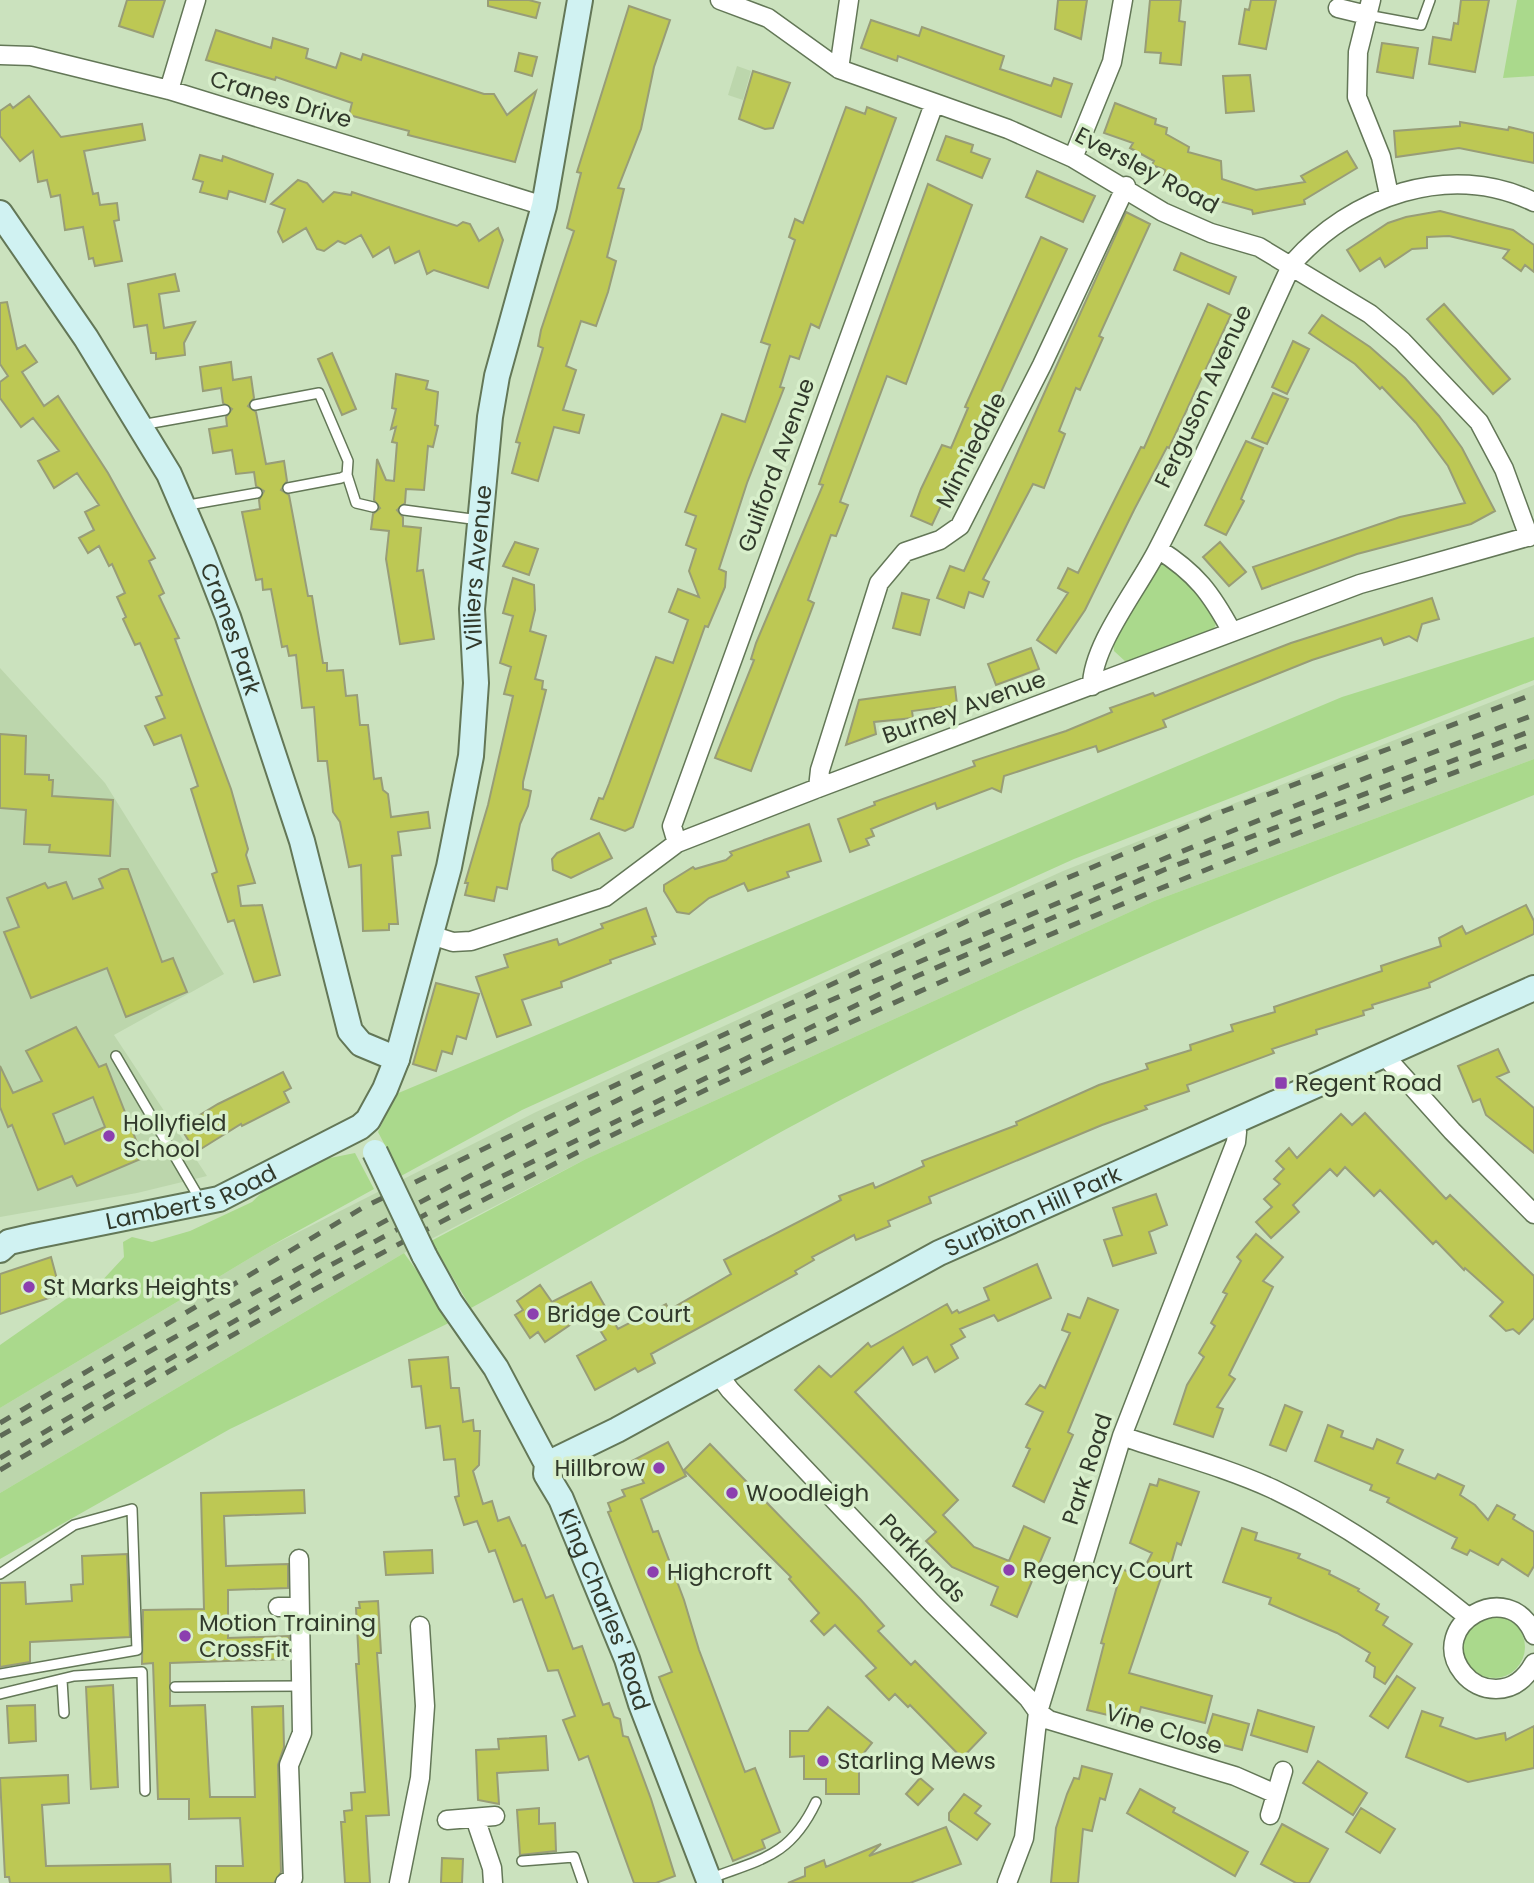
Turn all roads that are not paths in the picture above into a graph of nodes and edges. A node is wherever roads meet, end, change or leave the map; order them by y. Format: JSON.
{"nodes":[{"id":1,"x":197,"y":0,"type":"edge"},
{"id":2,"x":580,"y":0,"type":"edge"},
{"id":3,"x":720,"y":0,"type":"edge"},
{"id":4,"x":849,"y":0,"type":"edge"},
{"id":5,"x":1123,"y":0,"type":"edge"},
{"id":6,"x":1430,"y":0,"type":"edge"},
{"id":7,"x":1338,"y":8,"type":"dead end"},
{"id":8,"x":1369,"y":8,"type":"edge"},
{"id":9,"x":0,"y":55,"type":"edge"},
{"id":10,"x":839,"y":69,"type":"junction"},
{"id":11,"x":169,"y":90,"type":"junction"},
{"id":12,"x":934,"y":104,"type":"junction"},
{"id":13,"x":1073,"y":158,"type":"junction"},
{"id":14,"x":1126,"y":186,"type":"junction"},
{"id":15,"x":1389,"y":195,"type":"junction"},
{"id":16,"x":1534,"y":202,"type":"edge"},
{"id":17,"x":544,"y":206,"type":"junction"},
{"id":18,"x":0,"y":213,"type":"edge"},
{"id":19,"x":1292,"y":264,"type":"junction"},
{"id":20,"x":255,"y":405,"type":"dead end"},
{"id":21,"x":225,"y":410,"type":"dead end"},
{"id":22,"x":139,"y":425,"type":"junction"},
{"id":23,"x":347,"y":475,"type":"junction"},
{"id":24,"x":288,"y":488,"type":"dead end"},
{"id":25,"x":257,"y":493,"type":"dead end"},
{"id":26,"x":183,"y":506,"type":"junction"},
{"id":27,"x":373,"y":507,"type":"dead end"},
{"id":28,"x":404,"y":510,"type":"dead end"},
{"id":29,"x":480,"y":520,"type":"junction"},
{"id":30,"x":1532,"y":536,"type":"edge"},
{"id":31,"x":1158,"y":549,"type":"junction"},
{"id":32,"x":1233,"y":632,"type":"junction"},
{"id":33,"x":1093,"y":686,"type":"junction"},
{"id":34,"x":818,"y":788,"type":"junction"},
{"id":35,"x":677,"y":844,"type":"junction"},
{"id":36,"x":431,"y":935,"type":"junction"},
{"id":37,"x":1534,"y":988,"type":"edge"},
{"id":38,"x":1382,"y":1054,"type":"junction"},
{"id":39,"x":116,"y":1056,"type":"dead end"},
{"id":40,"x":397,"y":1059,"type":"junction"},
{"id":41,"x":1232,"y":1121,"type":"junction"},
{"id":42,"x":360,"y":1127,"type":"junction"},
{"id":43,"x":202,"y":1202,"type":"junction"},
{"id":44,"x":1534,"y":1214,"type":"edge"},
{"id":45,"x":3,"y":1244,"type":"edge"},
{"id":46,"x":718,"y":1374,"type":"junction"},
{"id":47,"x":1122,"y":1436,"type":"junction"},
{"id":48,"x":547,"y":1464,"type":"junction"},
{"id":49,"x":299,"y":1559,"type":"dead end"},
{"id":50,"x":0,"y":1574,"type":"edge"},
{"id":51,"x":278,"y":1607,"type":"dead end"},
{"id":52,"x":299,"y":1607,"type":"junction"},
{"id":53,"x":1468,"y":1617,"type":"junction"},
{"id":54,"x":420,"y":1626,"type":"dead end"},
{"id":55,"x":1534,"y":1635,"type":"edge"},
{"id":56,"x":1534,"y":1663,"type":"edge"},
{"id":57,"x":0,"y":1674,"type":"edge"},
{"id":58,"x":62,"y":1680,"type":"junction"},
{"id":59,"x":301,"y":1686,"type":"junction"},
{"id":60,"x":175,"y":1687,"type":"dead end"},
{"id":61,"x":0,"y":1694,"type":"edge"},
{"id":62,"x":1038,"y":1712,"type":"junction"},
{"id":63,"x":64,"y":1713,"type":"dead end"},
{"id":64,"x":1283,"y":1770,"type":"dead end"},
{"id":65,"x":145,"y":1791,"type":"dead end"},
{"id":66,"x":1276,"y":1794,"type":"junction"},
{"id":67,"x":816,"y":1802,"type":"dead end"},
{"id":68,"x":1270,"y":1815,"type":"dead end"},
{"id":69,"x":495,"y":1816,"type":"dead end"},
{"id":70,"x":475,"y":1818,"type":"junction"},
{"id":71,"x":447,"y":1820,"type":"dead end"},
{"id":72,"x":522,"y":1861,"type":"dead end"},
{"id":73,"x":709,"y":1881,"type":"edge"},
{"id":74,"x":285,"y":1883,"type":"edge"},
{"id":75,"x":399,"y":1883,"type":"edge"},
{"id":76,"x":493,"y":1883,"type":"edge"},
{"id":77,"x":583,"y":1883,"type":"edge"},
{"id":78,"x":1007,"y":1883,"type":"edge"}],
"edges":[{"from":1,"to":11,"type":"street"},
{"from":2,"to":17,"type":"street","name":"Villiers Avenue"},
{"from":3,"to":10,"type":"street","name":"Eversley Road"},
{"from":4,"to":10,"type":"street"},
{"from":5,"to":13,"type":"street"},
{"from":6,"to":8,"type":"lane"},
{"from":7,"to":8,"type":"street"},
{"from":8,"to":15,"type":"street"},
{"from":9,"to":11,"type":"street","name":"Cranes Drive"},
{"from":10,"to":12,"type":"street","name":"Eversley Road"},
{"from":11,"to":17,"type":"street","name":"Cranes Drive"},
{"from":12,"to":13,"type":"street","name":"Eversley Road"},
{"from":12,"to":35,"type":"street","name":"Guilford Avenue"},
{"from":13,"to":14,"type":"street","name":"Eversley Road"},
{"from":14,"to":19,"type":"street","name":"Eversley Road"},
{"from":14,"to":34,"type":"street","name":"Minniedale"},
{"from":15,"to":16,"type":"street","name":"Ferguson Avenue"},
{"from":15,"to":19,"type":"street","name":"Ferguson Avenue"},
{"from":17,"to":29,"type":"street","name":"Villiers Avenue"},
{"from":18,"to":22,"type":"street","name":"Cranes Park"},
{"from":19,"to":30,"type":"street","name":"Eversley Road"},
{"from":19,"to":31,"type":"street","name":"Ferguson Avenue"},
{"from":20,"to":23,"type":"lane"},
{"from":21,"to":22,"type":"lane"},
{"from":22,"to":26,"type":"street","name":"Cranes Park"},
{"from":23,"to":24,"type":"lane"},
{"from":23,"to":27,"type":"lane"},
{"from":25,"to":26,"type":"lane"},
{"from":26,"to":40,"type":"street","name":"Cranes Park"},
{"from":28,"to":29,"type":"lane"},
{"from":29,"to":36,"type":"street","name":"Villiers Avenue"},
{"from":30,"to":32,"type":"street","name":"Burney Avenue"},
{"from":31,"to":32,"type":"street"},
{"from":31,"to":33,"type":"street","name":"Ferguson Avenue"},
{"from":32,"to":33,"type":"street","name":"Burney Avenue"},
{"from":33,"to":34,"type":"street","name":"Burney Avenue"},
{"from":34,"to":35,"type":"street","name":"Burney Avenue"},
{"from":35,"to":36,"type":"street","name":"Burney Avenue"},
{"from":36,"to":40,"type":"street","name":"Villiers Avenue"},
{"from":37,"to":38,"type":"street","name":"Surbiton Hill Park"},
{"from":38,"to":41,"type":"street","name":"Surbiton Hill Park"},
{"from":38,"to":44,"type":"street"},
{"from":39,"to":43,"type":"lane"},
{"from":40,"to":42,"type":"street","name":"Villiers Avenue"},
{"from":41,"to":46,"type":"street","name":"Surbiton Hill Park"},
{"from":41,"to":47,"type":"street","name":"Park Road"},
{"from":42,"to":43,"type":"street","name":"Lambert's Road"},
{"from":42,"to":48,"type":"street","name":"King Charles' Road","bridge":true},
{"from":43,"to":45,"type":"street","name":"Lambert's Road"},
{"from":46,"to":48,"type":"street","name":"Surbiton Hill Park"},
{"from":46,"to":62,"type":"street","name":"Parklands"},
{"from":47,"to":53,"type":"street"},
{"from":47,"to":62,"type":"street","name":"Park Road"},
{"from":48,"to":73,"type":"street","name":"King Charles' Road"},
{"from":49,"to":52,"type":"street"},
{"from":50,"to":57,"type":"lane"},
{"from":51,"to":52,"type":"street"},
{"from":52,"to":59,"type":"street"},
{"from":53,"to":55,"type":"street"},
{"from":53,"to":56,"type":"street"},
{"from":54,"to":75,"type":"street"},
{"from":58,"to":61,"type":"lane"},
{"from":58,"to":63,"type":"lane"},
{"from":58,"to":65,"type":"lane"},
{"from":59,"to":60,"type":"lane"},
{"from":59,"to":74,"type":"street"},
{"from":62,"to":66,"type":"street","name":"Vine Close"},
{"from":62,"to":78,"type":"street","name":"Park Road"},
{"from":64,"to":66,"type":"street"},
{"from":66,"to":68,"type":"street"},
{"from":67,"to":73,"type":"lane"},
{"from":69,"to":70,"type":"street"},
{"from":70,"to":71,"type":"street"},
{"from":70,"to":76,"type":"street"},
{"from":72,"to":77,"type":"lane"}]}
